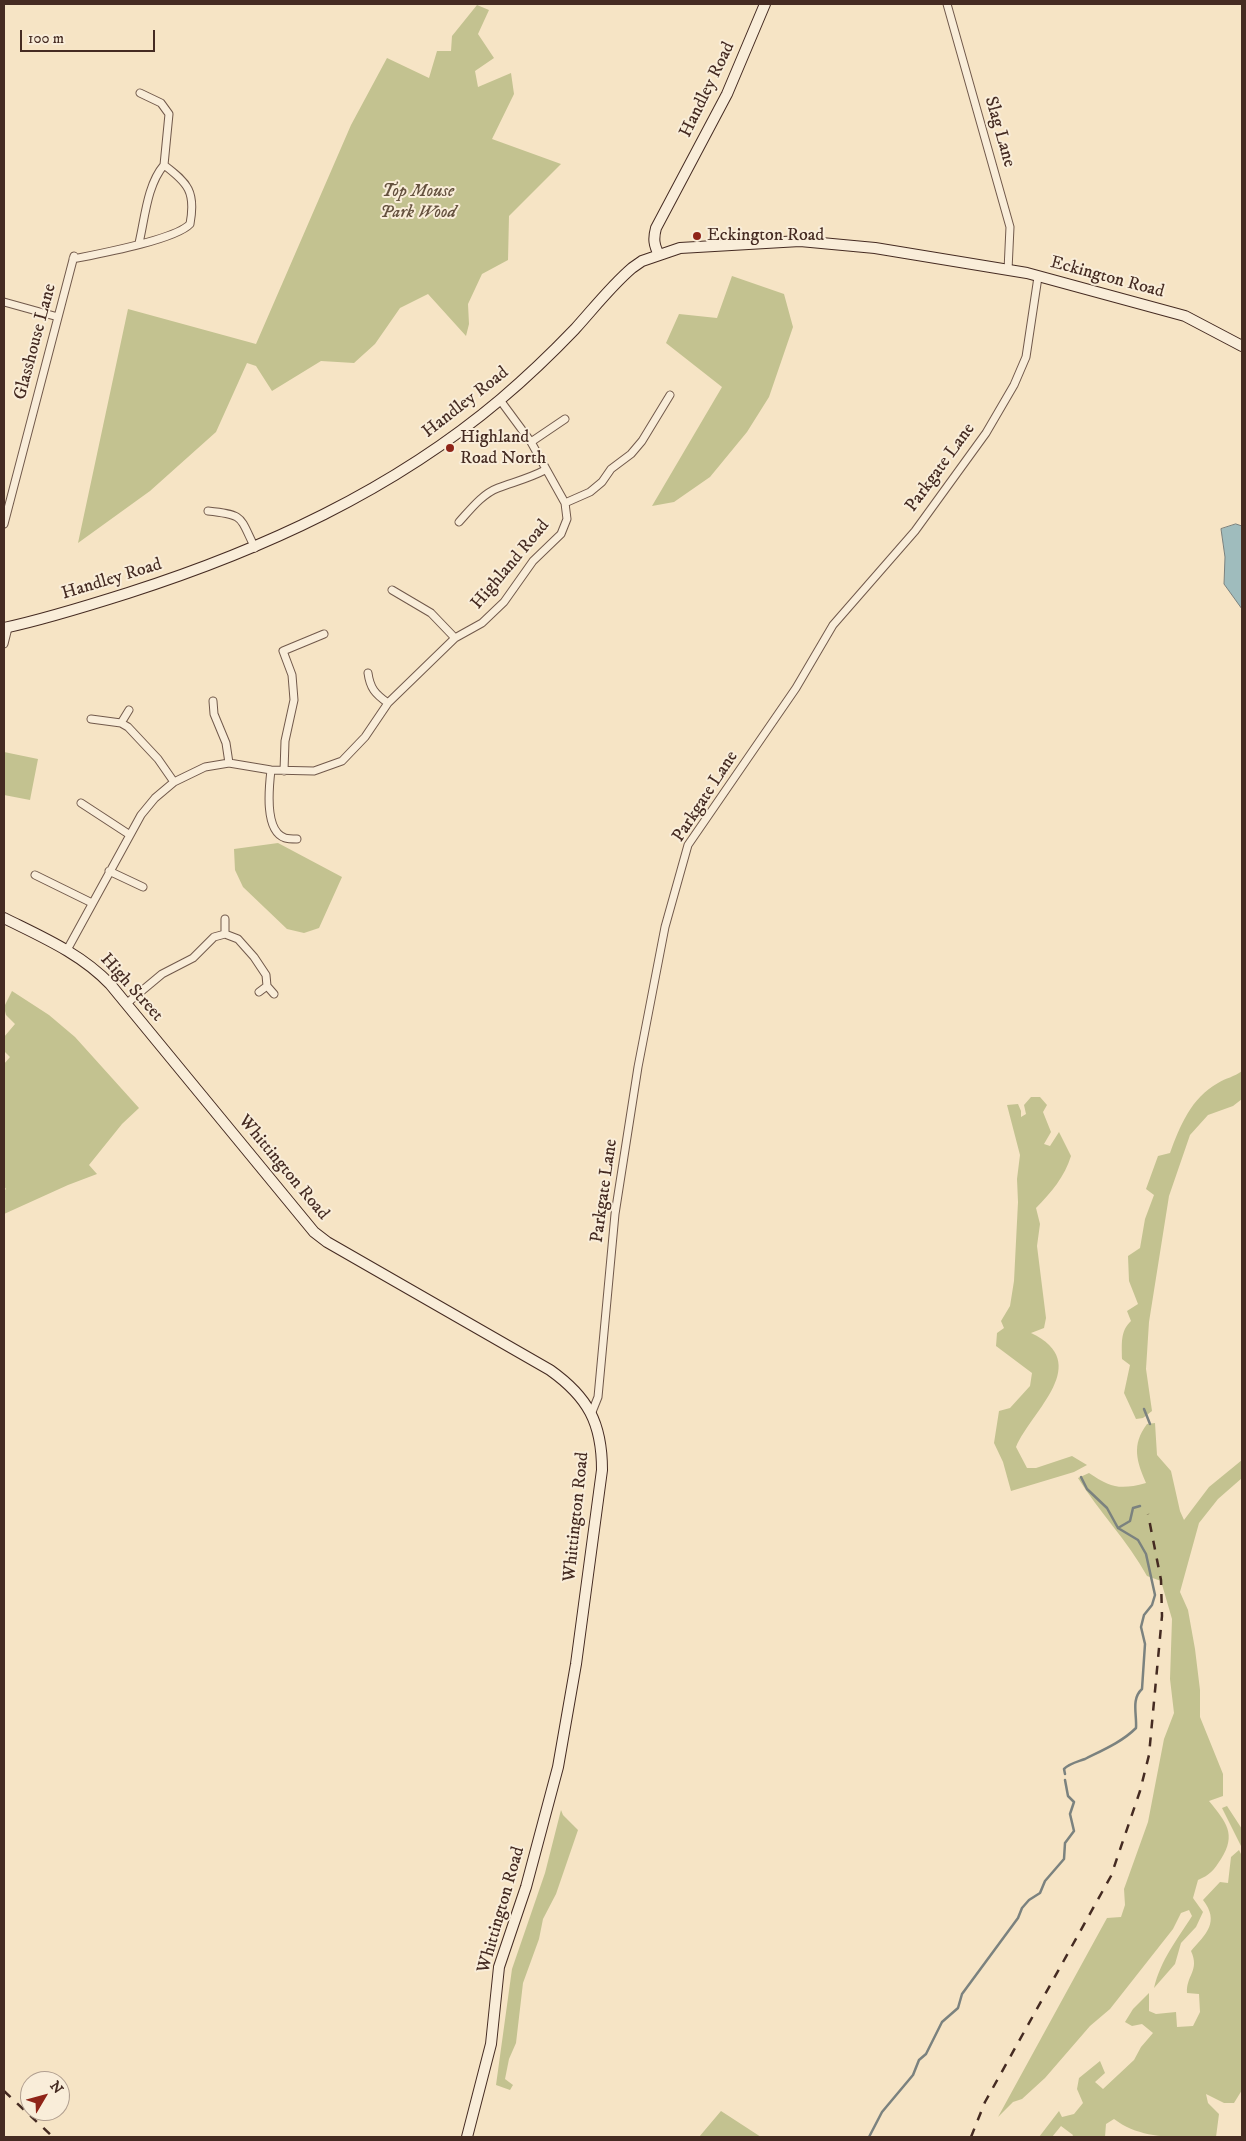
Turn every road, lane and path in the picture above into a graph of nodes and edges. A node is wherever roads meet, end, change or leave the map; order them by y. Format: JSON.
{"nodes":[{"id":1,"x":765,"y":4,"type":"edge"},
{"id":2,"x":947,"y":4,"type":"edge"},
{"id":3,"x":140,"y":93,"type":"dead end"},
{"id":4,"x":164,"y":165,"type":"junction"},
{"id":5,"x":139,"y":243,"type":"junction"},
{"id":6,"x":658,"y":255,"type":"junction"},
{"id":7,"x":1008,"y":270,"type":"junction"},
{"id":8,"x":1038,"y":277,"type":"junction"},
{"id":9,"x":4,"y":302,"type":"edge"},
{"id":10,"x":58,"y":317,"type":"junction"},
{"id":11,"x":1242,"y":346,"type":"edge"},
{"id":12,"x":670,"y":395,"type":"dead end"},
{"id":13,"x":500,"y":400,"type":"junction"},
{"id":14,"x":565,"y":419,"type":"dead end"},
{"id":15,"x":531,"y":442,"type":"junction"},
{"id":16,"x":546,"y":470,"type":"junction"},
{"id":17,"x":565,"y":503,"type":"junction"},
{"id":18,"x":208,"y":511,"type":"dead end"},
{"id":19,"x":459,"y":522,"type":"dead end"},
{"id":20,"x":4,"y":524,"type":"edge"},
{"id":21,"x":255,"y":548,"type":"junction"},
{"id":22,"x":392,"y":590,"type":"dead end"},
{"id":23,"x":6,"y":628,"type":"edge"},
{"id":24,"x":324,"y":634,"type":"dead end"},
{"id":25,"x":456,"y":638,"type":"junction"},
{"id":26,"x":4,"y":644,"type":"edge"},
{"id":27,"x":368,"y":672,"type":"dead end"},
{"id":28,"x":213,"y":702,"type":"dead end"},
{"id":29,"x":388,"y":704,"type":"junction"},
{"id":30,"x":129,"y":710,"type":"dead end"},
{"id":31,"x":91,"y":719,"type":"dead end"},
{"id":32,"x":121,"y":723,"type":"junction"},
{"id":33,"x":229,"y":763,"type":"junction"},
{"id":34,"x":271,"y":770,"type":"junction"},
{"id":35,"x":284,"y":770,"type":"junction"},
{"id":36,"x":174,"y":782,"type":"junction"},
{"id":37,"x":81,"y":803,"type":"dead end"},
{"id":38,"x":130,"y":835,"type":"junction"},
{"id":39,"x":297,"y":839,"type":"dead end"},
{"id":40,"x":109,"y":871,"type":"junction"},
{"id":41,"x":35,"y":875,"type":"dead end"},
{"id":42,"x":143,"y":887,"type":"dead end"},
{"id":43,"x":92,"y":903,"type":"junction"},
{"id":44,"x":4,"y":918,"type":"edge"},
{"id":45,"x":225,"y":919,"type":"dead end"},
{"id":46,"x":225,"y":934,"type":"junction"},
{"id":47,"x":67,"y":950,"type":"junction"},
{"id":48,"x":267,"y":986,"type":"junction"},
{"id":49,"x":259,"y":992,"type":"dead end"},
{"id":50,"x":274,"y":994,"type":"dead end"},
{"id":51,"x":126,"y":1004,"type":"junction"},
{"id":52,"x":153,"y":1037,"type":"joint"},
{"id":53,"x":592,"y":1412,"type":"junction"},
{"id":54,"x":467,"y":2137,"type":"edge"}],
"edges":[{"from":1,"to":6,"type":"street","name":"Handley Road"},
{"from":2,"to":7,"type":"street","name":"Slag Lane"},
{"from":3,"to":4,"type":"street"},
{"from":4,"to":5,"type":"street"},
{"from":4,"to":5,"type":"street"},
{"from":5,"to":10,"type":"street","name":"Glasshouse Lane"},
{"from":6,"to":7,"type":"street","name":"Eckington Road"},
{"from":6,"to":13,"type":"street","name":"Handley Road"},
{"from":7,"to":8,"type":"street","name":"Eckington Road"},
{"from":8,"to":11,"type":"street","name":"Eckington Road"},
{"from":8,"to":53,"type":"street","name":"Parkgate Lane"},
{"from":9,"to":10,"type":"street"},
{"from":10,"to":20,"type":"street","name":"Glasshouse Lane"},
{"from":12,"to":17,"type":"street"},
{"from":13,"to":15,"type":"street"},
{"from":13,"to":21,"type":"street","name":"Handley Road"},
{"from":14,"to":15,"type":"street"},
{"from":15,"to":16,"type":"street"},
{"from":16,"to":17,"type":"street"},
{"from":16,"to":19,"type":"street"},
{"from":17,"to":25,"type":"street","name":"Highland Road"},
{"from":18,"to":21,"type":"street"},
{"from":21,"to":23,"type":"street","name":"Handley Road"},
{"from":22,"to":25,"type":"street"},
{"from":23,"to":26,"type":"street"},
{"from":24,"to":35,"type":"street"},
{"from":25,"to":29,"type":"street","name":"Highland Road"},
{"from":27,"to":29,"type":"street"},
{"from":28,"to":33,"type":"street"},
{"from":29,"to":35,"type":"street","name":"Highland Road"},
{"from":30,"to":32,"type":"street"},
{"from":31,"to":32,"type":"street"},
{"from":32,"to":36,"type":"street"},
{"from":33,"to":34,"type":"street","name":"Highland Road"},
{"from":33,"to":36,"type":"street","name":"Highland Road"},
{"from":34,"to":35,"type":"street","name":"Highland Road"},
{"from":34,"to":39,"type":"street"},
{"from":36,"to":38,"type":"street","name":"Highland Road"},
{"from":37,"to":38,"type":"street"},
{"from":38,"to":40,"type":"street","name":"Highland Road"},
{"from":40,"to":42,"type":"street"},
{"from":40,"to":43,"type":"street","name":"Highland Road"},
{"from":41,"to":43,"type":"street"},
{"from":43,"to":47,"type":"street","name":"Highland Road"},
{"from":44,"to":47,"type":"street","name":"High Street"},
{"from":45,"to":46,"type":"street"},
{"from":46,"to":48,"type":"street"},
{"from":46,"to":51,"type":"street"},
{"from":47,"to":51,"type":"street","name":"High Street"},
{"from":48,"to":49,"type":"street"},
{"from":48,"to":50,"type":"street"},
{"from":51,"to":52,"type":"street","name":"High Street"},
{"from":52,"to":53,"type":"street","name":"Whittington Road"},
{"from":53,"to":54,"type":"street","name":"Whittington Road"}]}
